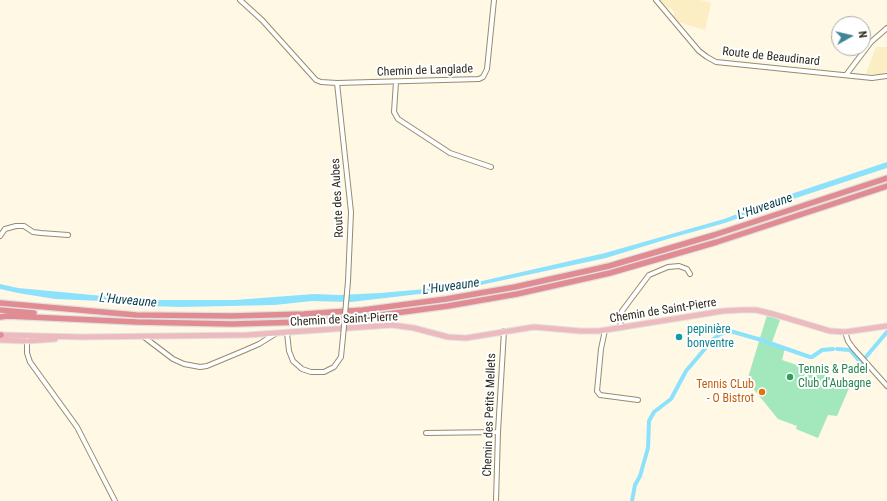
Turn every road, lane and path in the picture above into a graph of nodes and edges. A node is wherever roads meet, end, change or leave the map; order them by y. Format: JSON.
{"nodes":[{"id":1,"x":240,"y":0,"type":"edge"},
{"id":2,"x":494,"y":0,"type":"edge"},
{"id":3,"x":656,"y":0,"type":"edge"},
{"id":4,"x":887,"y":28,"type":"edge"},
{"id":5,"x":846,"y":75,"type":"junction"},
{"id":6,"x":887,"y":76,"type":"edge"},
{"id":7,"x":396,"y":82,"type":"junction"},
{"id":8,"x":337,"y":83,"type":"junction"},
{"id":9,"x":490,"y":167,"type":"dead end"},
{"id":10,"x":887,"y":178,"type":"edge"},
{"id":11,"x":887,"y":186,"type":"edge"},
{"id":12,"x":68,"y":235,"type":"dead end"},
{"id":13,"x":0,"y":236,"type":"edge"},
{"id":14,"x":690,"y":274,"type":"dead end"},
{"id":15,"x":0,"y":303,"type":"edge"},
{"id":16,"x":0,"y":310,"type":"edge"},
{"id":17,"x":0,"y":317,"type":"edge"},
{"id":18,"x":110,"y":320,"type":"junction"},
{"id":19,"x":887,"y":326,"type":"edge"},
{"id":20,"x":621,"y":328,"type":"junction"},
{"id":21,"x":605,"y":330,"type":"junction"},
{"id":22,"x":504,"y":331,"type":"junction"},
{"id":23,"x":845,"y":332,"type":"junction"},
{"id":24,"x":287,"y":333,"type":"junction"},
{"id":25,"x":275,"y":334,"type":"junction"},
{"id":26,"x":0,"y":336,"type":"edge"},
{"id":27,"x":144,"y":337,"type":"junction"},
{"id":28,"x":27,"y":338,"type":"junction"},
{"id":29,"x":887,"y":386,"type":"edge"},
{"id":30,"x":638,"y":400,"type":"dead end"},
{"id":31,"x":498,"y":432,"type":"junction"},
{"id":32,"x":426,"y":433,"type":"dead end"},
{"id":33,"x":115,"y":501,"type":"edge"},
{"id":34,"x":496,"y":501,"type":"edge"}],
"edges":[{"from":1,"to":8,"type":"street"},
{"from":2,"to":7,"type":"street","name":"Chemin de Langlade"},
{"from":3,"to":5,"type":"street","name":"Route de Beaudinard"},
{"from":4,"to":5,"type":"street"},
{"from":5,"to":6,"type":"street","name":"Route de Beaudinard"},
{"from":7,"to":8,"type":"street","name":"Chemin de Langlade"},
{"from":7,"to":9,"type":"street"},
{"from":8,"to":24,"type":"street","name":"Route des Aubes","bridge":true},
{"from":10,"to":15,"type":"highway"},
{"from":11,"to":18,"type":"highway"},
{"from":12,"to":13,"type":"street"},
{"from":14,"to":20,"type":"street"},
{"from":16,"to":18,"type":"highway"},
{"from":17,"to":18,"type":"highway"},
{"from":19,"to":23,"type":"main road","name":"Chemin de Saint-Pierre"},
{"from":20,"to":21,"type":"main road","name":"Chemin de Saint-Pierre"},
{"from":20,"to":23,"type":"main road","name":"Chemin de Saint-Pierre"},
{"from":21,"to":22,"type":"main road","name":"Chemin de Saint-Pierre"},
{"from":21,"to":30,"type":"street"},
{"from":22,"to":24,"type":"main road","name":"Chemin de Saint-Pierre"},
{"from":22,"to":31,"type":"street","name":"Chemin des Petits Mellets"},
{"from":23,"to":29,"type":"street"},
{"from":24,"to":25,"type":"main road","name":"Chemin de Saint-Pierre"},
{"from":25,"to":27,"type":"main road","name":"Chemin de Saint-Pierre"},
{"from":25,"to":27,"type":"street"},
{"from":26,"to":28,"type":"main road","name":"Chemin de Saint-Pierre"},
{"from":27,"to":28,"type":"main road","name":"Chemin de Saint-Pierre"},
{"from":28,"to":33,"type":"street"},
{"from":31,"to":32,"type":"street"},
{"from":31,"to":34,"type":"street","name":"Chemin des Petits Mellets"}]}
